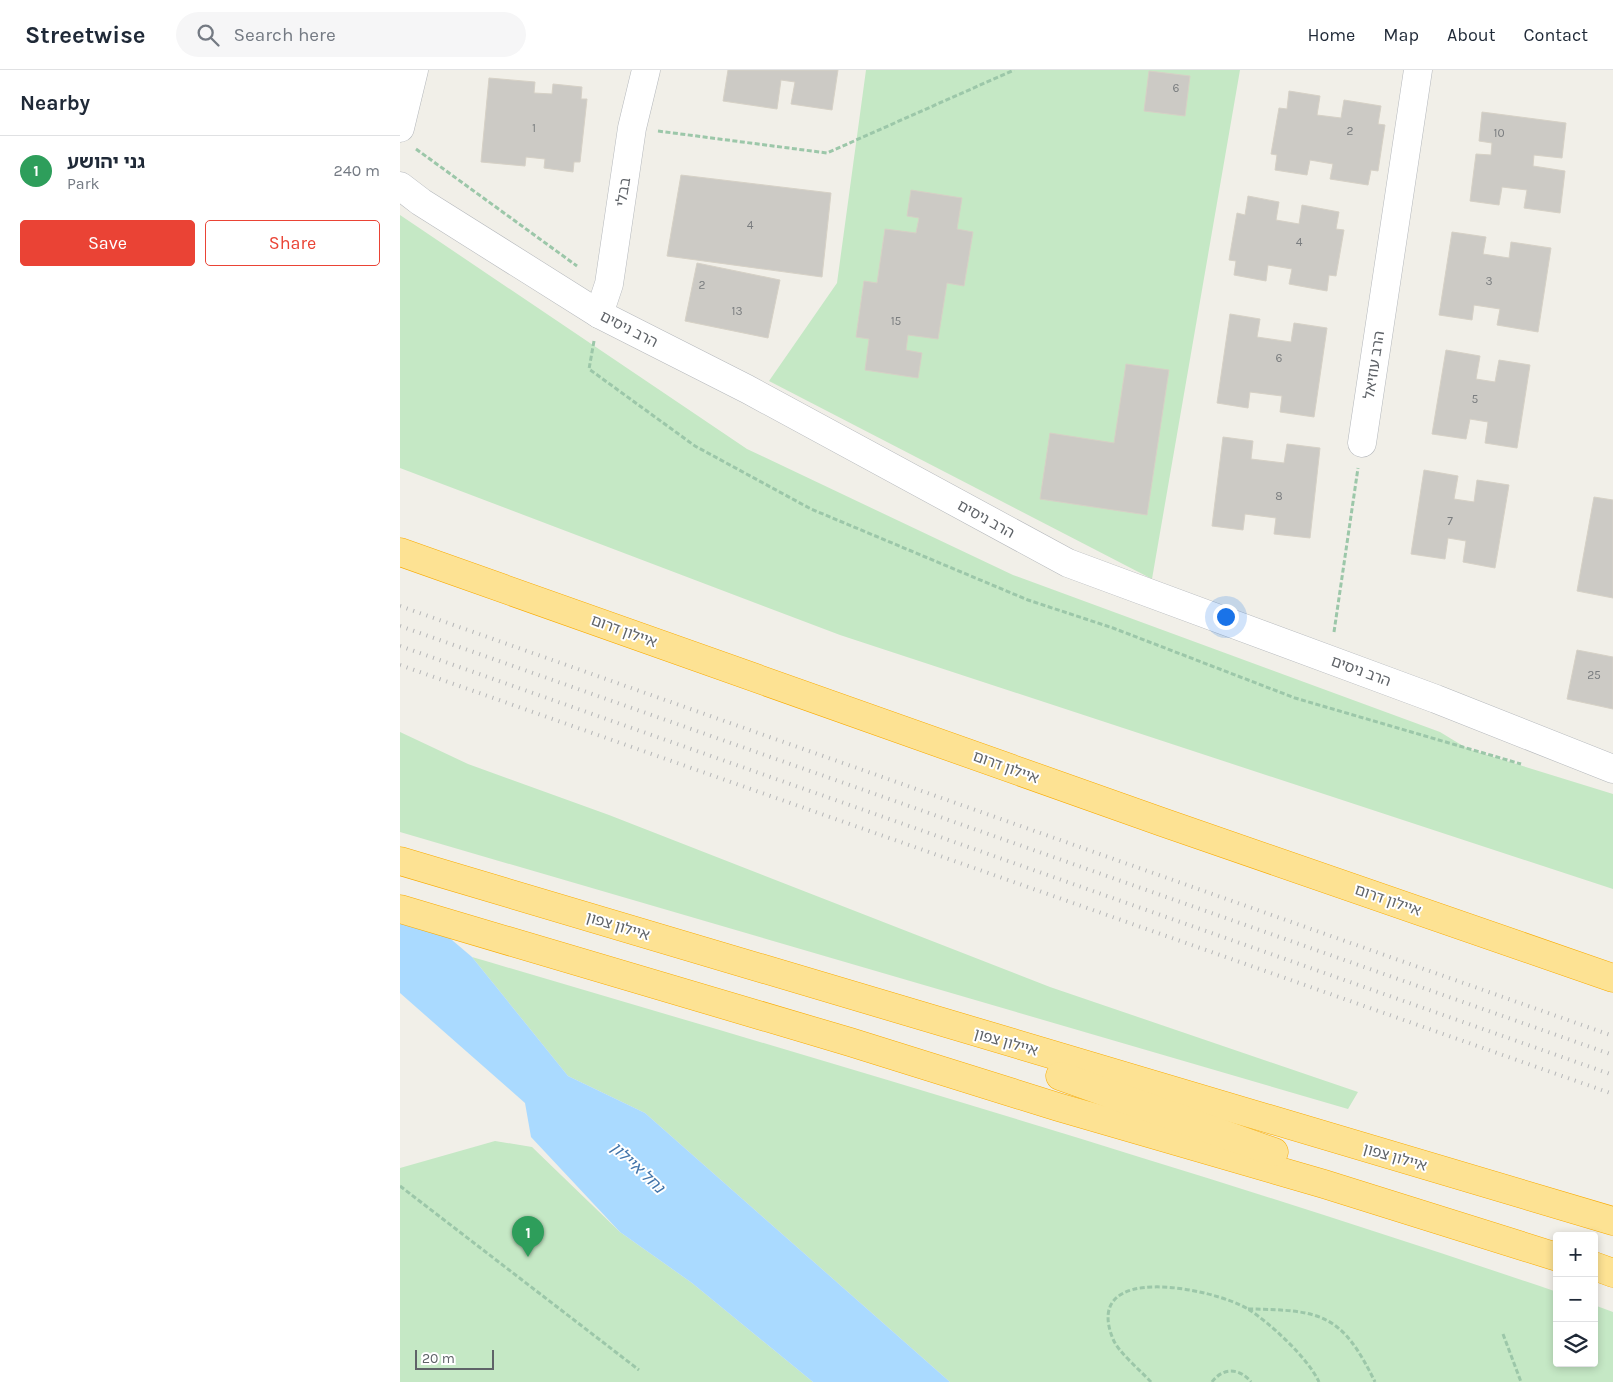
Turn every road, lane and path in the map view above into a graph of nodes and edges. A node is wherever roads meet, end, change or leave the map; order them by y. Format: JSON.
{"nodes":[{"id":1,"x":414,"y":70,"type":"edge"},
{"id":2,"x":646,"y":70,"type":"edge"},
{"id":3,"x":1014,"y":70,"type":"edge"},
{"id":4,"x":1418,"y":70,"type":"edge"},
{"id":5,"x":400,"y":128,"type":"edge"},
{"id":6,"x":632,"y":128,"type":"junction"},
{"id":7,"x":400,"y":186,"type":"edge"},
{"id":8,"x":600,"y":314,"type":"junction"},
{"id":9,"x":1362,"y":443,"type":"joint"},
{"id":10,"x":400,"y":552,"type":"edge"},
{"id":11,"x":1330,"y":660,"type":"junction"},
{"id":12,"x":1613,"y":768,"type":"edge"},
{"id":13,"x":400,"y":861,"type":"edge"},
{"id":14,"x":400,"y":910,"type":"edge"},
{"id":15,"x":767,"y":971,"type":"junction"},
{"id":16,"x":1613,"y":978,"type":"edge"},
{"id":17,"x":400,"y":1186,"type":"edge"},
{"id":18,"x":1613,"y":1221,"type":"edge"},
{"id":19,"x":1553,"y":1254,"type":"edge"},
{"id":20,"x":1553,"y":1254,"type":"edge"},
{"id":21,"x":1598,"y":1268,"type":"edge"},
{"id":22,"x":1613,"y":1274,"type":"edge"},
{"id":23,"x":1248,"y":1309,"type":"junction"},
{"id":24,"x":1503,"y":1334,"type":"dead end"},
{"id":25,"x":639,"y":1370,"type":"dead end"},
{"id":26,"x":1151,"y":1382,"type":"edge"},
{"id":27,"x":1212,"y":1382,"type":"edge"},
{"id":28,"x":1251,"y":1382,"type":"edge"},
{"id":29,"x":1319,"y":1382,"type":"edge"},
{"id":30,"x":1374,"y":1382,"type":"edge"},
{"id":31,"x":1521,"y":1382,"type":"edge"}],
"edges":[{"from":1,"to":5,"type":"street"},
{"from":2,"to":6,"type":"street","name":"בבלי"},
{"from":3,"to":6,"type":"path"},
{"from":4,"to":9,"type":"street","name":"הרב עוזיאל"},
{"from":6,"to":8,"type":"street","name":"בבלי"},
{"from":7,"to":8,"type":"street","name":"הרב ניסים"},
{"from":8,"to":11,"type":"street","name":"הרב ניסים"},
{"from":9,"to":11,"type":"path"},
{"from":10,"to":16,"type":"highway","name":"איילון דרום"},
{"from":11,"to":12,"type":"street","name":"הרב ניסים"},
{"from":13,"to":15,"type":"highway","name":"איילון צפון"},
{"from":14,"to":20,"type":"highway"},
{"from":15,"to":18,"type":"highway","name":"איילון צפון"},
{"from":15,"to":19,"type":"highway"},
{"from":17,"to":25,"type":"path"},
{"from":21,"to":22,"type":"highway"},
{"from":23,"to":26,"type":"path"},
{"from":23,"to":29,"type":"path"},
{"from":23,"to":30,"type":"path"},
{"from":24,"to":31,"type":"path"},
{"from":27,"to":28,"type":"path"}]}
